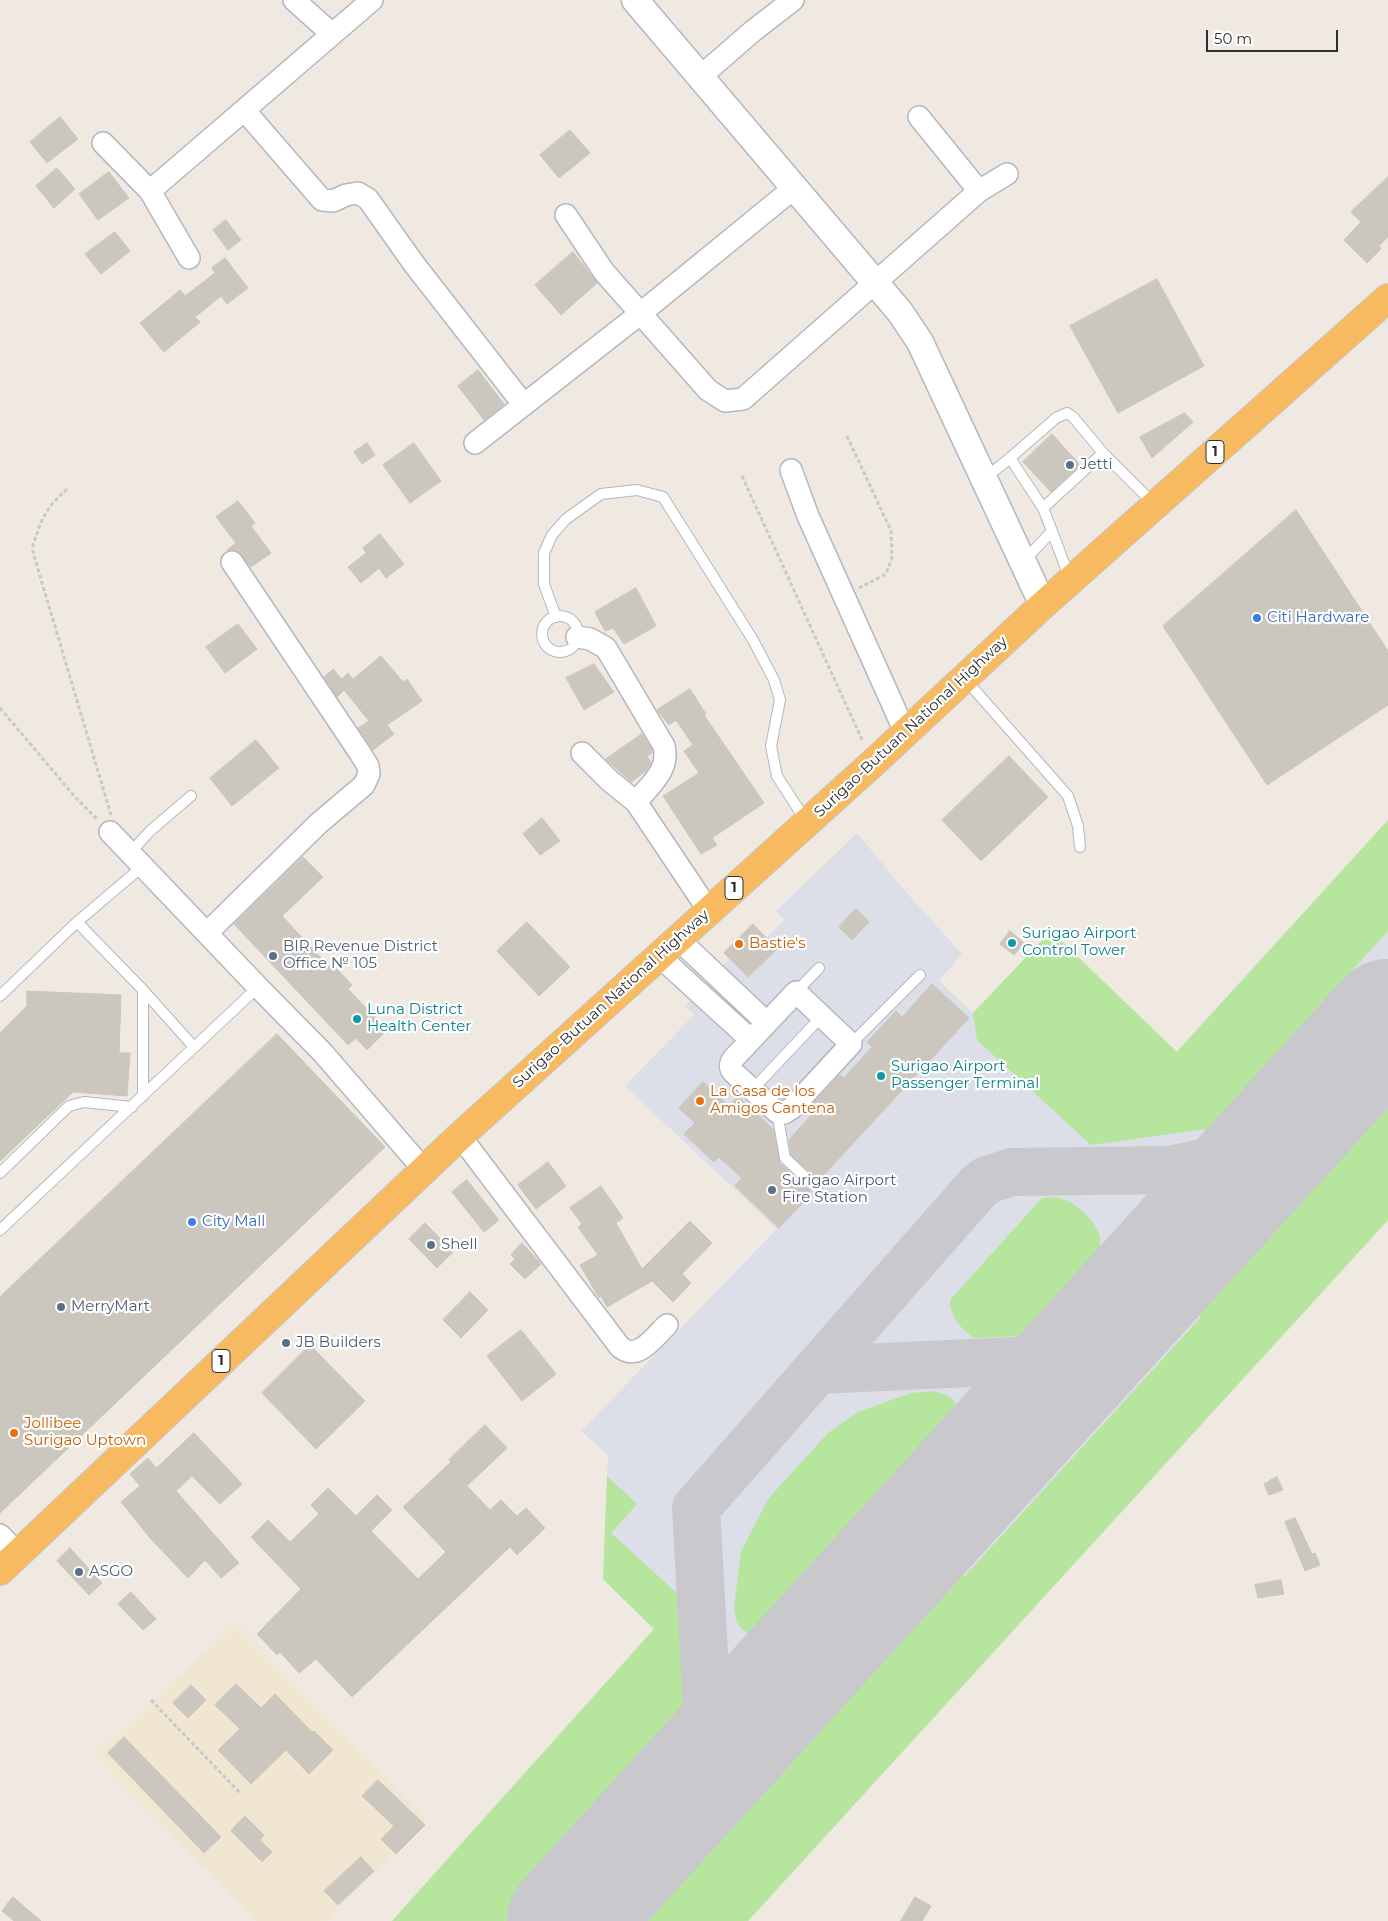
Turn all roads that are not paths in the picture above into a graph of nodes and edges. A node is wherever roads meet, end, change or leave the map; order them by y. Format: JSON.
{"nodes":[{"id":1,"x":294,"y":0,"type":"edge"},
{"id":2,"x":372,"y":0,"type":"edge"},
{"id":3,"x":635,"y":0,"type":"edge"},
{"id":4,"x":793,"y":0,"type":"edge"},
{"id":5,"x":332,"y":34,"type":"junction"},
{"id":6,"x":701,"y":76,"type":"junction"},
{"id":7,"x":245,"y":111,"type":"junction"},
{"id":8,"x":919,"y":117,"type":"dead end"},
{"id":9,"x":102,"y":143,"type":"dead end"},
{"id":10,"x":1007,"y":174,"type":"dead end"},
{"id":11,"x":794,"y":188,"type":"junction"},
{"id":12,"x":150,"y":191,"type":"junction"},
{"id":13,"x":978,"y":191,"type":"junction"},
{"id":14,"x":566,"y":215,"type":"dead end"},
{"id":15,"x":189,"y":258,"type":"dead end"},
{"id":16,"x":875,"y":282,"type":"junction"},
{"id":17,"x":1388,"y":298,"type":"edge"},
{"id":18,"x":642,"y":313,"type":"junction"},
{"id":19,"x":524,"y":405,"type":"junction"},
{"id":20,"x":475,"y":443,"type":"dead end"},
{"id":21,"x":1103,"y":453,"type":"junction"},
{"id":22,"x":1010,"y":458,"type":"junction"},
{"id":23,"x":791,"y":470,"type":"dead end"},
{"id":24,"x":984,"y":478,"type":"junction"},
{"id":25,"x":1156,"y":506,"type":"junction"},
{"id":26,"x":1043,"y":508,"type":"junction"},
{"id":27,"x":1052,"y":531,"type":"junction"},
{"id":28,"x":232,"y":562,"type":"dead end"},
{"id":29,"x":1024,"y":562,"type":"junction"},
{"id":30,"x":1070,"y":581,"type":"junction"},
{"id":31,"x":1043,"y":605,"type":"junction"},
{"id":32,"x":556,"y":617,"type":"junction"},
{"id":33,"x":577,"y":637,"type":"junction"},
{"id":34,"x":965,"y":678,"type":"junction"},
{"id":35,"x":905,"y":732,"type":"junction"},
{"id":36,"x":582,"y":754,"type":"dead end"},
{"id":37,"x":191,"y":796,"type":"dead end"},
{"id":38,"x":636,"y":802,"type":"junction"},
{"id":39,"x":807,"y":822,"type":"junction"},
{"id":40,"x":1080,"y":847,"type":"dead end"},
{"id":41,"x":126,"y":848,"type":"junction"},
{"id":42,"x":709,"y":911,"type":"junction"},
{"id":43,"x":77,"y":922,"type":"junction"},
{"id":44,"x":207,"y":933,"type":"junction"},
{"id":45,"x":668,"y":947,"type":"junction"},
{"id":46,"x":819,"y":968,"type":"dead end"},
{"id":47,"x":920,"y":975,"type":"dead end"},
{"id":48,"x":258,"y":987,"type":"junction"},
{"id":49,"x":143,"y":990,"type":"junction"},
{"id":50,"x":796,"y":992,"type":"junction"},
{"id":51,"x":0,"y":996,"type":"edge"},
{"id":52,"x":822,"y":1016,"type":"junction"},
{"id":53,"x":767,"y":1023,"type":"junction"},
{"id":54,"x":751,"y":1040,"type":"junction"},
{"id":55,"x":852,"y":1044,"type":"junction"},
{"id":56,"x":194,"y":1047,"type":"junction"},
{"id":57,"x":752,"y":1090,"type":"junction"},
{"id":58,"x":143,"y":1096,"type":"junction"},
{"id":59,"x":132,"y":1107,"type":"junction"},
{"id":60,"x":777,"y":1112,"type":"junction"},
{"id":61,"x":460,"y":1136,"type":"junction"},
{"id":62,"x":424,"y":1170,"type":"junction"},
{"id":63,"x":0,"y":1173,"type":"edge"},
{"id":64,"x":817,"y":1188,"type":"dead end"},
{"id":65,"x":0,"y":1230,"type":"edge"},
{"id":66,"x":667,"y":1325,"type":"dead end"},
{"id":67,"x":6,"y":1553,"type":"edge"}],
"edges":[{"from":1,"to":5,"type":"street"},
{"from":2,"to":5,"type":"street"},
{"from":3,"to":6,"type":"street"},
{"from":4,"to":6,"type":"street"},
{"from":5,"to":7,"type":"street"},
{"from":6,"to":11,"type":"street"},
{"from":7,"to":12,"type":"street"},
{"from":7,"to":19,"type":"street"},
{"from":8,"to":13,"type":"street"},
{"from":9,"to":12,"type":"street"},
{"from":10,"to":13,"type":"street"},
{"from":11,"to":16,"type":"street"},
{"from":11,"to":18,"type":"street"},
{"from":12,"to":15,"type":"street"},
{"from":13,"to":16,"type":"street"},
{"from":14,"to":18,"type":"street"},
{"from":16,"to":18,"type":"street"},
{"from":16,"to":24,"type":"street"},
{"from":17,"to":25,"type":"highway","name":"Surigao-Butuan National Highway","number":"1"},
{"from":18,"to":19,"type":"street"},
{"from":19,"to":20,"type":"street"},
{"from":21,"to":22,"type":"lane"},
{"from":21,"to":25,"type":"lane"},
{"from":21,"to":26,"type":"lane"},
{"from":22,"to":24,"type":"lane"},
{"from":22,"to":26,"type":"lane"},
{"from":23,"to":35,"type":"street"},
{"from":24,"to":29,"type":"street"},
{"from":25,"to":30,"type":"highway","name":"Surigao-Butuan National Highway","number":"1"},
{"from":26,"to":27,"type":"lane"},
{"from":27,"to":29,"type":"lane"},
{"from":27,"to":30,"type":"lane"},
{"from":28,"to":44,"type":"street"},
{"from":29,"to":31,"type":"street"},
{"from":30,"to":31,"type":"highway","name":"Surigao-Butuan National Highway","number":"1"},
{"from":31,"to":34,"type":"highway","name":"Surigao-Butuan National Highway","number":"1"},
{"from":32,"to":33,"type":"lane"},
{"from":32,"to":33,"type":"lane"},
{"from":32,"to":39,"type":"lane"},
{"from":33,"to":38,"type":"street"},
{"from":34,"to":35,"type":"highway","name":"Surigao-Butuan National Highway","number":"1"},
{"from":34,"to":40,"type":"lane"},
{"from":35,"to":39,"type":"highway","name":"Surigao-Butuan National Highway","number":"1"},
{"from":36,"to":38,"type":"street"},
{"from":37,"to":41,"type":"lane"},
{"from":38,"to":42,"type":"street"},
{"from":39,"to":42,"type":"highway","name":"Surigao-Butuan National Highway","number":"1"},
{"from":41,"to":43,"type":"lane"},
{"from":41,"to":44,"type":"street"},
{"from":42,"to":45,"type":"highway","name":"Surigao-Butuan National Highway","number":"1"},
{"from":43,"to":49,"type":"lane"},
{"from":43,"to":51,"type":"lane"},
{"from":44,"to":48,"type":"street"},
{"from":45,"to":53,"type":"street"},
{"from":45,"to":54,"type":"street"},
{"from":45,"to":61,"type":"highway","name":"Surigao-Butuan National Highway","number":"1"},
{"from":46,"to":50,"type":"lane"},
{"from":47,"to":55,"type":"lane"},
{"from":48,"to":56,"type":"lane"},
{"from":48,"to":62,"type":"street"},
{"from":49,"to":56,"type":"lane"},
{"from":49,"to":58,"type":"lane"},
{"from":50,"to":52,"type":"street"},
{"from":50,"to":53,"type":"street"},
{"from":52,"to":55,"type":"street"},
{"from":52,"to":57,"type":"lane"},
{"from":53,"to":54,"type":"street"},
{"from":54,"to":57,"type":"street"},
{"from":55,"to":60,"type":"street"},
{"from":56,"to":58,"type":"lane"},
{"from":57,"to":60,"type":"street"},
{"from":58,"to":59,"type":"lane"},
{"from":59,"to":63,"type":"lane"},
{"from":59,"to":65,"type":"lane"},
{"from":60,"to":64,"type":"lane"},
{"from":61,"to":62,"type":"highway","name":"Surigao-Butuan National Highway","number":"1"},
{"from":61,"to":66,"type":"street"},
{"from":62,"to":67,"type":"highway","name":"Surigao-Butuan National Highway","number":"1"}]}
